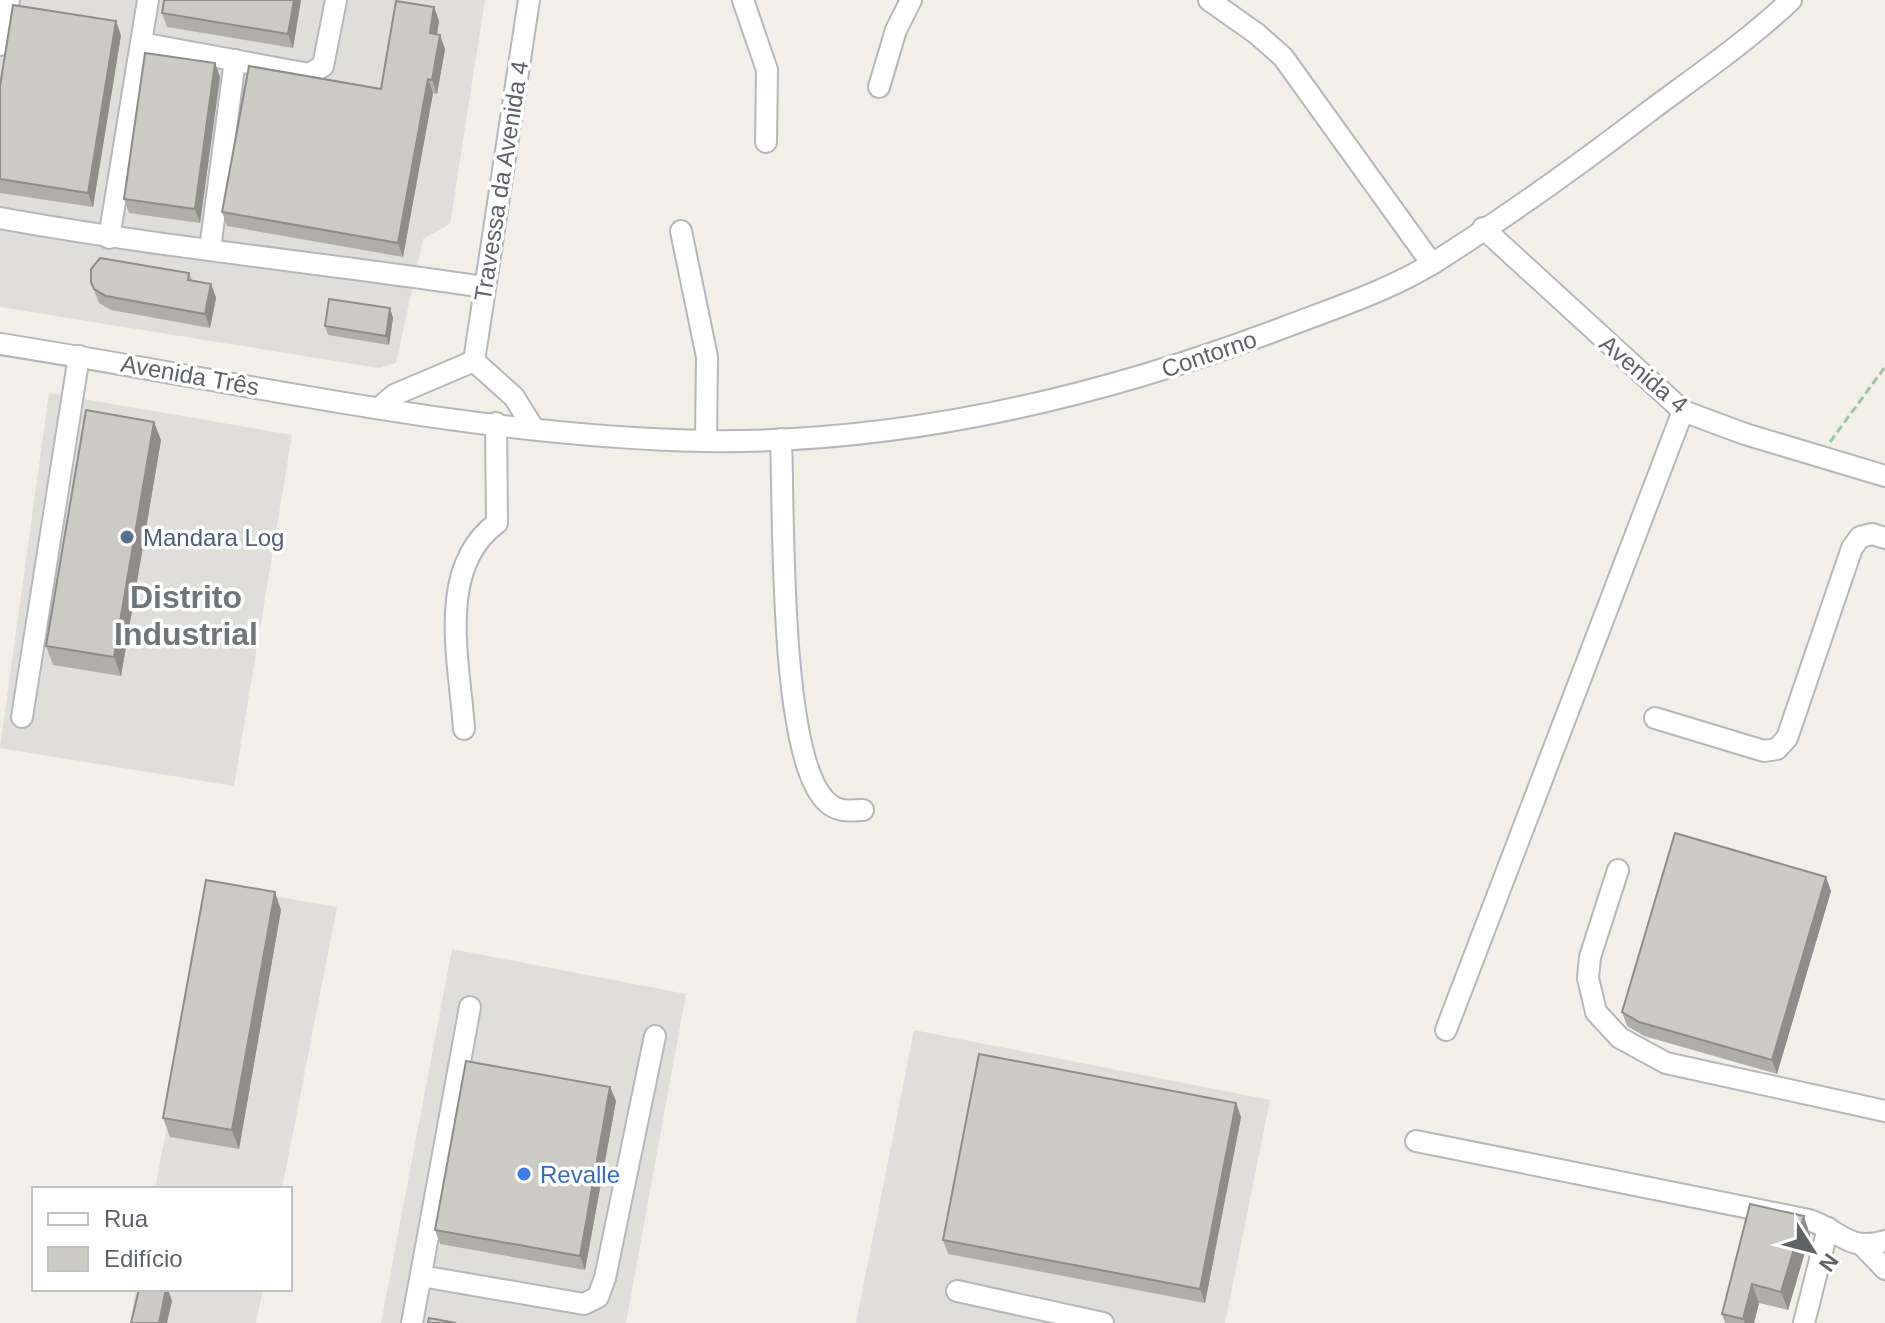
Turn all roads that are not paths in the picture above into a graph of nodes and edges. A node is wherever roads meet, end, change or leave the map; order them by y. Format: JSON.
{"nodes":[{"id":1,"x":9,"y":0,"type":"edge"},
{"id":2,"x":148,"y":0,"type":"edge"},
{"id":3,"x":336,"y":0,"type":"edge"},
{"id":4,"x":529,"y":0,"type":"edge"},
{"id":5,"x":743,"y":0,"type":"edge"},
{"id":6,"x":911,"y":0,"type":"edge"},
{"id":7,"x":1209,"y":0,"type":"edge"},
{"id":8,"x":1786,"y":2,"type":"edge"},
{"id":9,"x":141,"y":43,"type":"junction"},
{"id":10,"x":0,"y":45,"type":"edge"},
{"id":11,"x":235,"y":60,"type":"junction"},
{"id":12,"x":879,"y":87,"type":"dead end"},
{"id":13,"x":766,"y":142,"type":"dead end"},
{"id":14,"x":0,"y":218,"type":"edge"},
{"id":15,"x":1483,"y":228,"type":"junction"},
{"id":16,"x":681,"y":231,"type":"dead end"},
{"id":17,"x":109,"y":238,"type":"junction"},
{"id":18,"x":210,"y":249,"type":"junction"},
{"id":19,"x":1432,"y":264,"type":"junction"},
{"id":20,"x":484,"y":287,"type":"junction"},
{"id":21,"x":0,"y":344,"type":"edge"},
{"id":22,"x":79,"y":356,"type":"junction"},
{"id":23,"x":474,"y":361,"type":"junction"},
{"id":24,"x":380,"y":407,"type":"junction"},
{"id":25,"x":1683,"y":411,"type":"junction"},
{"id":26,"x":496,"y":423,"type":"junction"},
{"id":27,"x":534,"y":429,"type":"junction"},
{"id":28,"x":781,"y":439,"type":"junction"},
{"id":29,"x":706,"y":441,"type":"junction"},
{"id":30,"x":1885,"y":476,"type":"edge"},
{"id":31,"x":1885,"y":538,"type":"edge"},
{"id":32,"x":22,"y":717,"type":"dead end"},
{"id":33,"x":1655,"y":718,"type":"dead end"},
{"id":34,"x":464,"y":729,"type":"dead end"},
{"id":35,"x":863,"y":810,"type":"dead end"},
{"id":36,"x":1618,"y":870,"type":"dead end"},
{"id":37,"x":470,"y":1007,"type":"dead end"},
{"id":38,"x":1446,"y":1030,"type":"dead end"},
{"id":39,"x":655,"y":1036,"type":"dead end"},
{"id":40,"x":1885,"y":1111,"type":"edge"},
{"id":41,"x":1416,"y":1141,"type":"dead end"},
{"id":42,"x":1828,"y":1228,"type":"junction"},
{"id":43,"x":1885,"y":1241,"type":"edge"},
{"id":44,"x":1863,"y":1246,"type":"junction"},
{"id":45,"x":1885,"y":1269,"type":"edge"},
{"id":46,"x":421,"y":1276,"type":"junction"},
{"id":47,"x":957,"y":1291,"type":"dead end"},
{"id":48,"x":412,"y":1323,"type":"edge"},
{"id":49,"x":1103,"y":1323,"type":"edge"},
{"id":50,"x":1804,"y":1323,"type":"edge"}],
"edges":[{"from":1,"to":10,"type":"street"},
{"from":2,"to":9,"type":"street"},
{"from":3,"to":11,"type":"street"},
{"from":4,"to":20,"type":"street","name":"Travessa da Avenida 4"},
{"from":5,"to":13,"type":"street"},
{"from":6,"to":12,"type":"street"},
{"from":7,"to":19,"type":"street"},
{"from":8,"to":15,"type":"street","name":"Contorno"},
{"from":9,"to":11,"type":"street"},
{"from":9,"to":17,"type":"street"},
{"from":11,"to":18,"type":"street"},
{"from":14,"to":17,"type":"street"},
{"from":15,"to":19,"type":"street","name":"Contorno"},
{"from":15,"to":25,"type":"street","name":"Avenida 4"},
{"from":16,"to":29,"type":"street"},
{"from":17,"to":18,"type":"street"},
{"from":18,"to":20,"type":"street"},
{"from":19,"to":28,"type":"street","name":"Contorno"},
{"from":20,"to":23,"type":"street","name":"Travessa da Avenida 4"},
{"from":21,"to":22,"type":"street","name":"Avenida Três"},
{"from":22,"to":24,"type":"street","name":"Avenida Três"},
{"from":22,"to":32,"type":"street"},
{"from":23,"to":24,"type":"street"},
{"from":23,"to":27,"type":"street"},
{"from":24,"to":26,"type":"street","name":"Avenida Três"},
{"from":25,"to":30,"type":"street","name":"Avenida 4"},
{"from":25,"to":38,"type":"street"},
{"from":26,"to":27,"type":"street","name":"Contorno"},
{"from":26,"to":34,"type":"street"},
{"from":27,"to":29,"type":"street","name":"Contorno"},
{"from":28,"to":29,"type":"street","name":"Contorno"},
{"from":28,"to":35,"type":"street"},
{"from":31,"to":33,"type":"street"},
{"from":36,"to":40,"type":"street"},
{"from":37,"to":46,"type":"street"},
{"from":39,"to":46,"type":"street"},
{"from":41,"to":42,"type":"street"},
{"from":42,"to":44,"type":"street"},
{"from":42,"to":50,"type":"street"},
{"from":43,"to":44,"type":"street"},
{"from":44,"to":45,"type":"street"},
{"from":46,"to":48,"type":"street"},
{"from":47,"to":49,"type":"street"}]}
